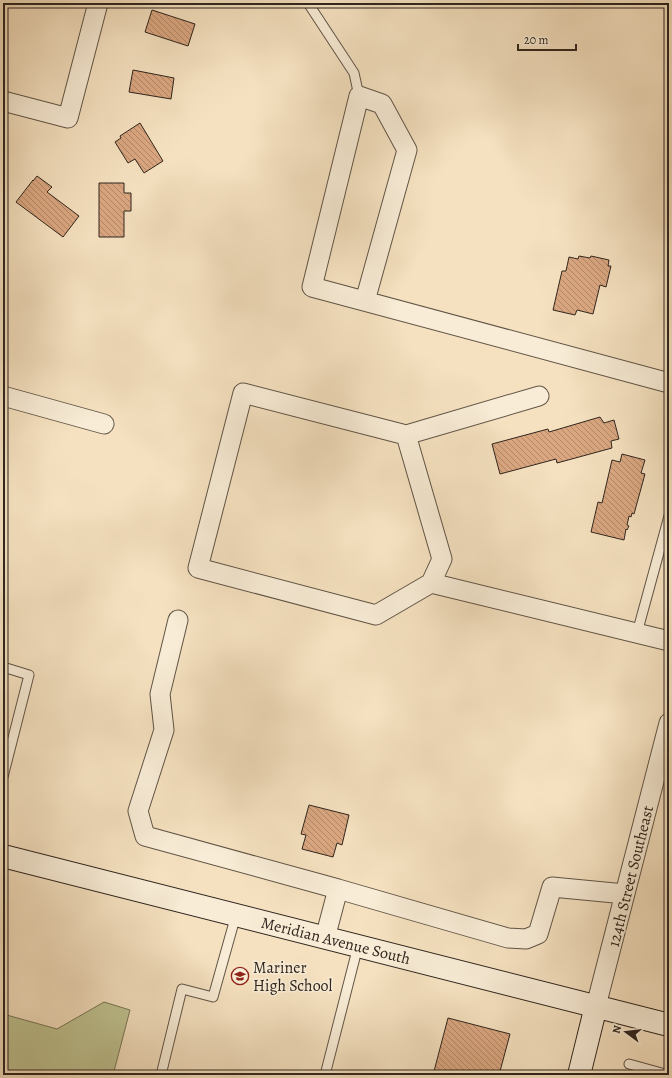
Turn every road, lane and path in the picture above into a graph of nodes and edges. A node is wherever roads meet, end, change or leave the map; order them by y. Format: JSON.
{"nodes":[{"id":1,"x":98,"y":3,"type":"edge"},
{"id":2,"x":308,"y":3,"type":"edge"},
{"id":3,"x":359,"y":96,"type":"junction"},
{"id":4,"x":3,"y":102,"type":"edge"},
{"id":5,"x":365,"y":301,"type":"junction"},
{"id":6,"x":669,"y":383,"type":"edge"},
{"id":7,"x":3,"y":396,"type":"edge"},
{"id":8,"x":539,"y":396,"type":"dead end"},
{"id":9,"x":104,"y":424,"type":"dead end"},
{"id":10,"x":406,"y":435,"type":"junction"},
{"id":11,"x":669,"y":516,"type":"edge"},
{"id":12,"x":431,"y":583,"type":"junction"},
{"id":13,"x":178,"y":620,"type":"dead end"},
{"id":14,"x":637,"y":634,"type":"junction"},
{"id":15,"x":669,"y":641,"type":"edge"},
{"id":16,"x":3,"y":667,"type":"edge"},
{"id":17,"x":669,"y":723,"type":"edge"},
{"id":18,"x":664,"y":764,"type":"edge"},
{"id":19,"x":3,"y":777,"type":"edge"},
{"id":20,"x":3,"y":856,"type":"edge"},
{"id":21,"x":338,"y":889,"type":"junction"},
{"id":22,"x":625,"y":894,"type":"junction"},
{"id":23,"x":236,"y":915,"type":"junction"},
{"id":24,"x":325,"y":938,"type":"junction"},
{"id":25,"x":358,"y":946,"type":"junction"},
{"id":26,"x":596,"y":1006,"type":"junction"},
{"id":27,"x":669,"y":1025,"type":"edge"},
{"id":28,"x":629,"y":1064,"type":"dead end"},
{"id":29,"x":161,"y":1075,"type":"edge"},
{"id":30,"x":325,"y":1075,"type":"edge"},
{"id":31,"x":579,"y":1075,"type":"edge"},
{"id":32,"x":669,"y":1075,"type":"edge"}],
"edges":[{"from":1,"to":4,"type":"street"},
{"from":2,"to":3,"type":"lane"},
{"from":3,"to":5,"type":"street"},
{"from":3,"to":5,"type":"street"},
{"from":5,"to":6,"type":"street"},
{"from":7,"to":9,"type":"street"},
{"from":8,"to":10,"type":"street"},
{"from":10,"to":12,"type":"street"},
{"from":10,"to":12,"type":"street"},
{"from":11,"to":14,"type":"lane"},
{"from":12,"to":14,"type":"street"},
{"from":13,"to":21,"type":"street"},
{"from":14,"to":15,"type":"street"},
{"from":16,"to":19,"type":"lane"},
{"from":17,"to":18,"type":"street","name":"124th Street Southeast"},
{"from":18,"to":22,"type":"street","name":"124th Street Southeast"},
{"from":20,"to":23,"type":"street","name":"Meridian Avenue South"},
{"from":21,"to":22,"type":"street"},
{"from":21,"to":24,"type":"street"},
{"from":22,"to":26,"type":"street","name":"124th Street Southeast"},
{"from":23,"to":24,"type":"street","name":"Meridian Avenue South"},
{"from":23,"to":29,"type":"lane"},
{"from":24,"to":25,"type":"street","name":"Meridian Avenue South"},
{"from":25,"to":26,"type":"street","name":"Meridian Avenue South"},
{"from":25,"to":30,"type":"lane"},
{"from":26,"to":27,"type":"street","name":"Meridian Avenue South"},
{"from":26,"to":31,"type":"street"},
{"from":28,"to":32,"type":"lane"}]}
